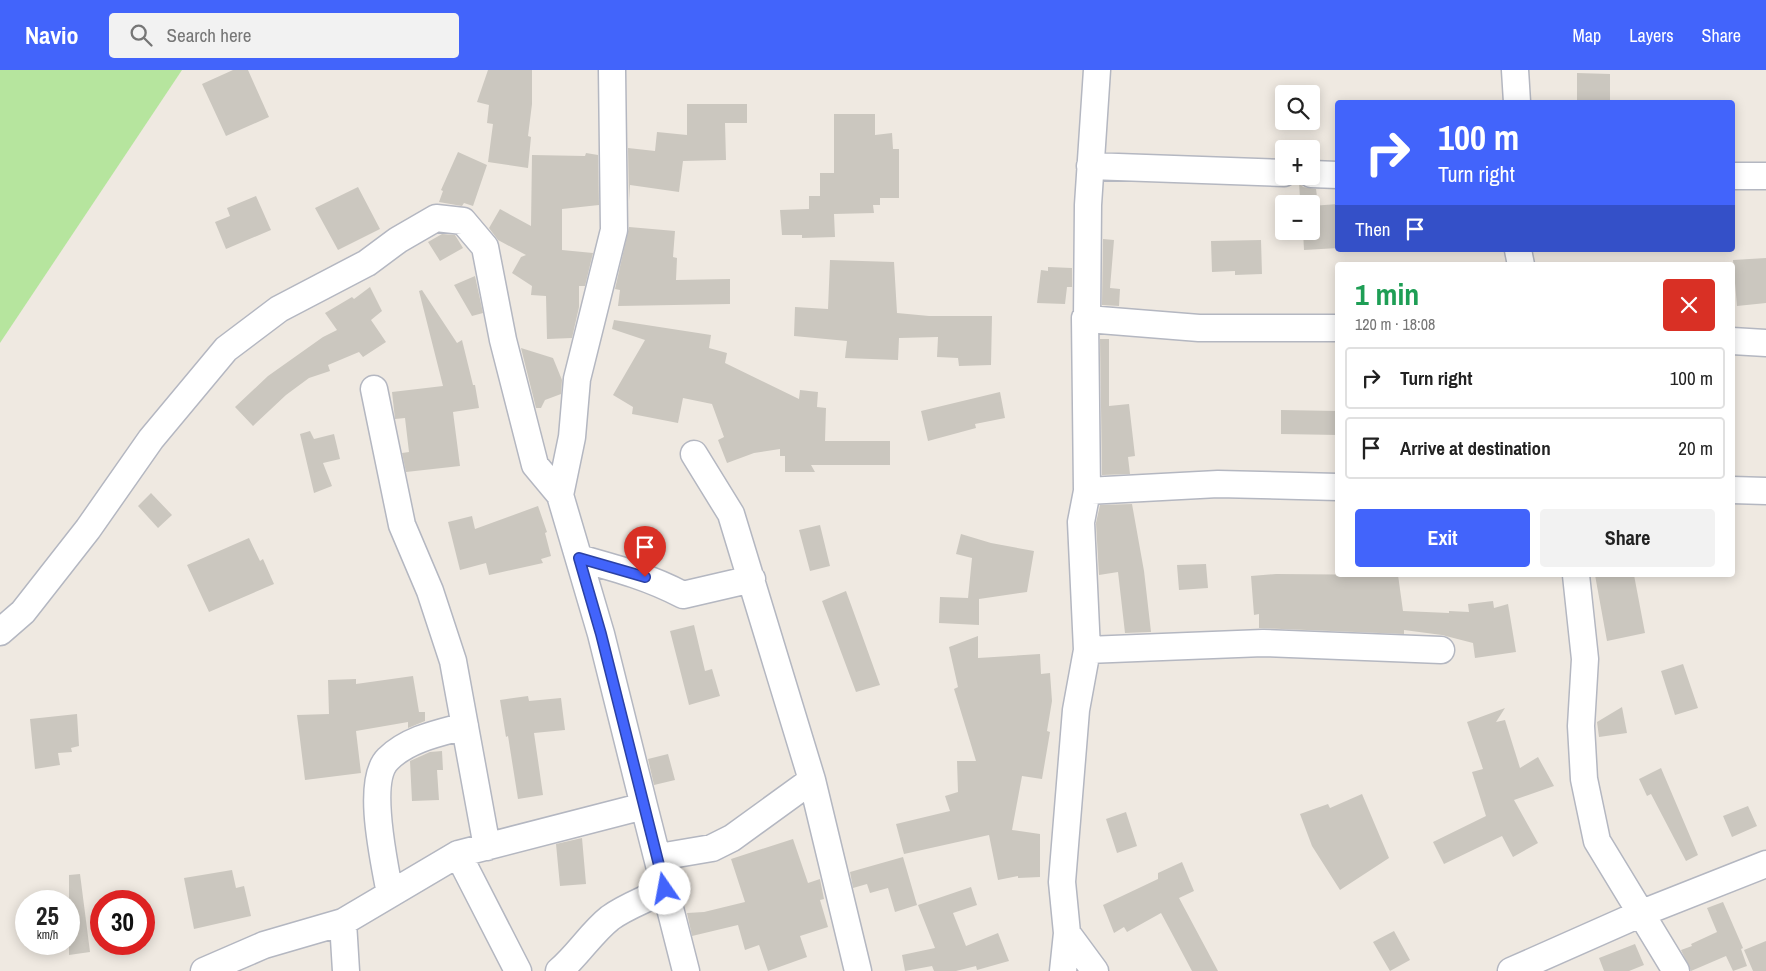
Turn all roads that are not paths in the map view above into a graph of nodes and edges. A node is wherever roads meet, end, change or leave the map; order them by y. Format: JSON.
{"nodes":[{"id":1,"x":612,"y":70,"type":"edge"},
{"id":2,"x":1097,"y":70,"type":"edge"},
{"id":3,"x":1515,"y":70,"type":"edge"},
{"id":4,"x":1517,"y":100,"type":"edge"},
{"id":5,"x":1090,"y":166,"type":"junction"},
{"id":6,"x":1275,"y":173,"type":"edge"},
{"id":7,"x":1320,"y":174,"type":"edge"},
{"id":8,"x":1335,"y":175,"type":"edge"},
{"id":9,"x":1735,"y":176,"type":"edge"},
{"id":10,"x":1766,"y":176,"type":"edge"},
{"id":11,"x":1087,"y":320,"type":"junction"},
{"id":12,"x":1335,"y":328,"type":"edge"},
{"id":13,"x":1735,"y":340,"type":"edge"},
{"id":14,"x":1766,"y":343,"type":"edge"},
{"id":15,"x":374,"y":389,"type":"dead end"},
{"id":16,"x":694,"y":454,"type":"dead end"},
{"id":17,"x":1335,"y":487,"type":"edge"},
{"id":18,"x":1735,"y":490,"type":"edge"},
{"id":19,"x":1087,"y":491,"type":"junction"},
{"id":20,"x":1766,"y":492,"type":"edge"},
{"id":21,"x":560,"y":494,"type":"junction"},
{"id":22,"x":579,"y":558,"type":"junction"},
{"id":23,"x":1576,"y":577,"type":"edge"},
{"id":24,"x":752,"y":580,"type":"junction"},
{"id":25,"x":0,"y":632,"type":"edge"},
{"id":26,"x":1087,"y":650,"type":"junction"},
{"id":27,"x":1441,"y":650,"type":"dead end"},
{"id":28,"x":465,"y":726,"type":"junction"},
{"id":29,"x":812,"y":780,"type":"junction"},
{"id":30,"x":644,"y":806,"type":"junction"},
{"id":31,"x":487,"y":847,"type":"junction"},
{"id":32,"x":458,"y":854,"type":"junction"},
{"id":33,"x":659,"y":857,"type":"junction"},
{"id":34,"x":1766,"y":864,"type":"edge"},
{"id":35,"x":665,"y":889,"type":"junction"},
{"id":36,"x":390,"y":894,"type":"junction"},
{"id":37,"x":1642,"y":913,"type":"junction"},
{"id":38,"x":343,"y":922,"type":"junction"},
{"id":39,"x":1067,"y":932,"type":"junction"},
{"id":40,"x":204,"y":971,"type":"edge"},
{"id":41,"x":346,"y":971,"type":"edge"},
{"id":42,"x":518,"y":971,"type":"edge"},
{"id":43,"x":559,"y":971,"type":"edge"},
{"id":44,"x":686,"y":971,"type":"edge"},
{"id":45,"x":858,"y":971,"type":"edge"},
{"id":46,"x":1062,"y":971,"type":"edge"},
{"id":47,"x":1095,"y":971,"type":"edge"},
{"id":48,"x":1511,"y":971,"type":"edge"},
{"id":49,"x":1676,"y":971,"type":"edge"}],
"edges":[{"from":1,"to":21,"type":"street"},
{"from":2,"to":5,"type":"street"},
{"from":3,"to":4,"type":"street"},
{"from":5,"to":6,"type":"street"},
{"from":5,"to":11,"type":"street"},
{"from":7,"to":8,"type":"street"},
{"from":9,"to":10,"type":"street"},
{"from":11,"to":12,"type":"street"},
{"from":11,"to":19,"type":"street"},
{"from":13,"to":14,"type":"street"},
{"from":15,"to":28,"type":"street"},
{"from":16,"to":24,"type":"street"},
{"from":17,"to":19,"type":"street"},
{"from":18,"to":20,"type":"street"},
{"from":19,"to":26,"type":"street"},
{"from":21,"to":22,"type":"street"},
{"from":21,"to":25,"type":"street"},
{"from":22,"to":24,"type":"street"},
{"from":22,"to":30,"type":"street"},
{"from":23,"to":37,"type":"street"},
{"from":24,"to":29,"type":"street"},
{"from":26,"to":27,"type":"street"},
{"from":26,"to":39,"type":"street"},
{"from":28,"to":31,"type":"street"},
{"from":28,"to":36,"type":"street"},
{"from":29,"to":33,"type":"street"},
{"from":29,"to":45,"type":"street"},
{"from":30,"to":31,"type":"street"},
{"from":30,"to":33,"type":"street"},
{"from":31,"to":32,"type":"street"},
{"from":32,"to":36,"type":"street"},
{"from":32,"to":42,"type":"street"},
{"from":33,"to":35,"type":"street"},
{"from":34,"to":37,"type":"street"},
{"from":35,"to":43,"type":"street"},
{"from":35,"to":44,"type":"street"},
{"from":36,"to":38,"type":"street"},
{"from":37,"to":48,"type":"street"},
{"from":37,"to":49,"type":"street"},
{"from":38,"to":40,"type":"street"},
{"from":38,"to":41,"type":"street"},
{"from":39,"to":46,"type":"street"},
{"from":39,"to":47,"type":"street"}]}
